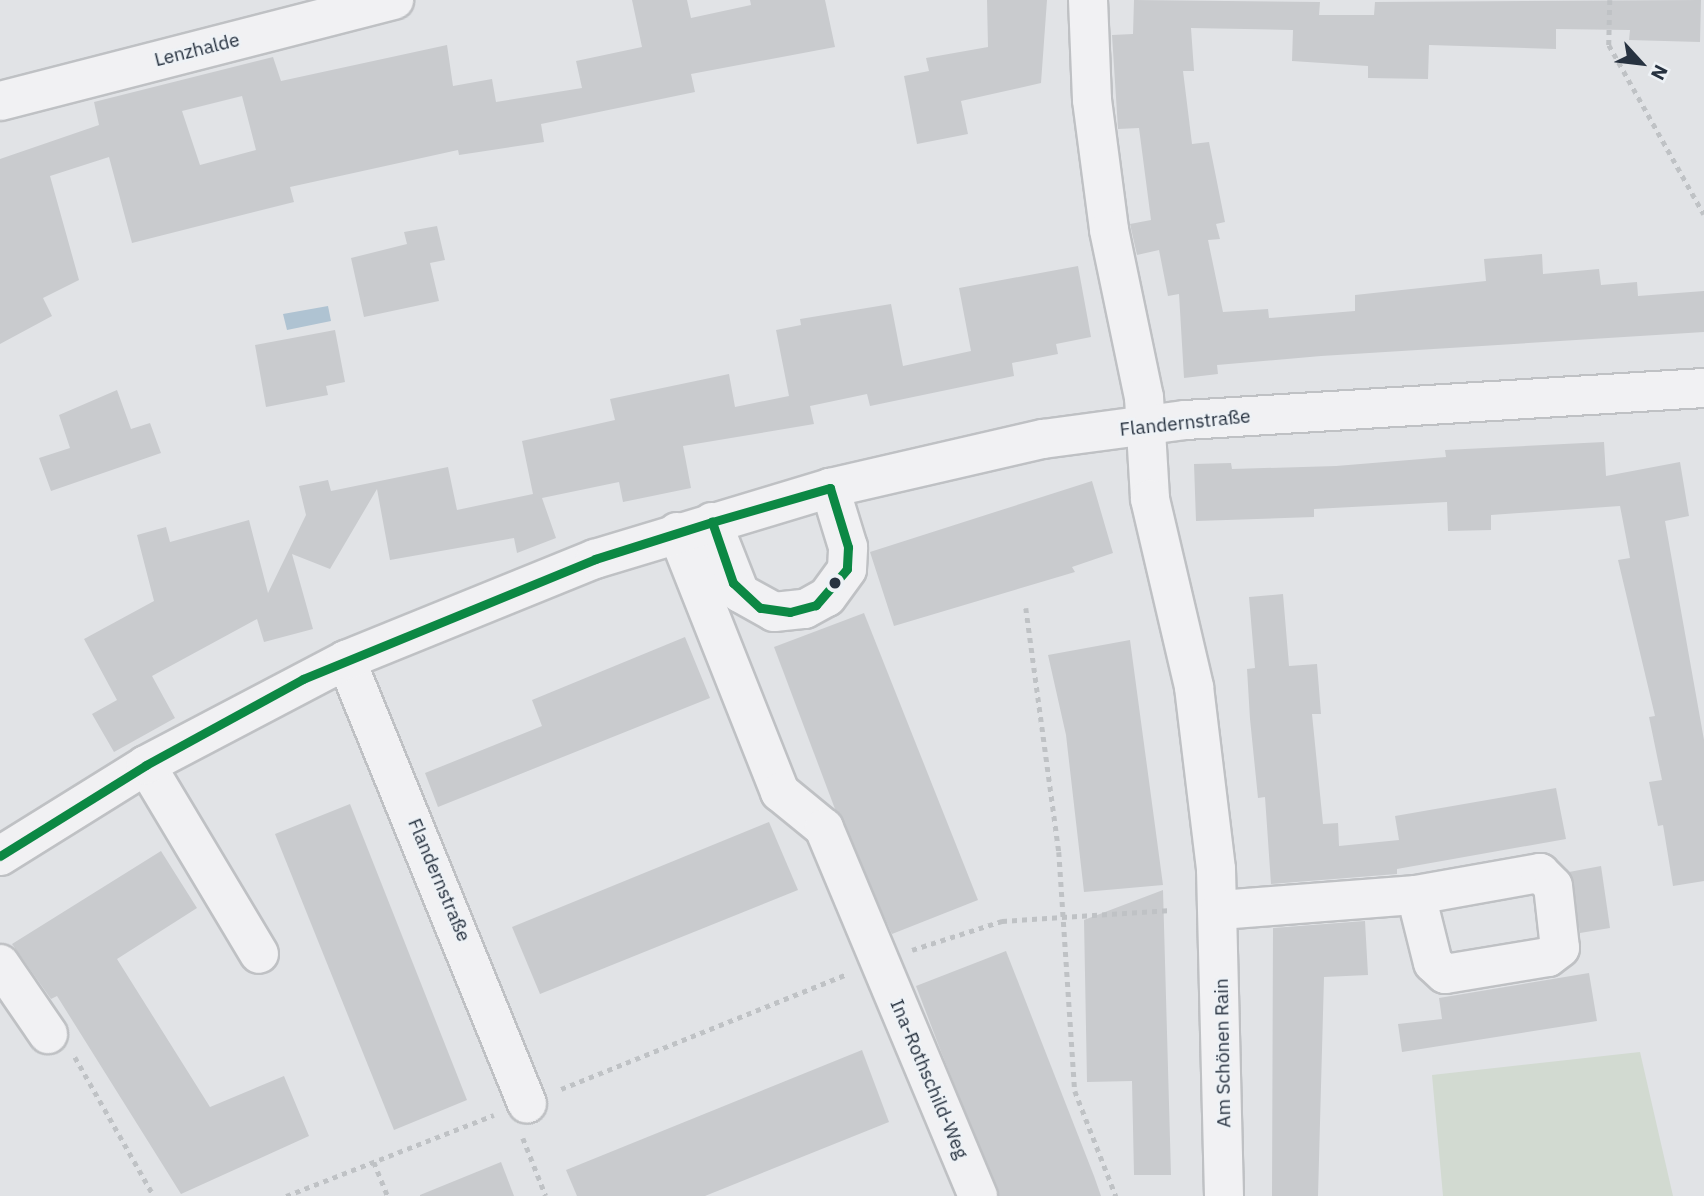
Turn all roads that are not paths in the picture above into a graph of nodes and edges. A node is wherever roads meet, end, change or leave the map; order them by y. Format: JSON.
{"nodes":[{"id":1,"x":394,"y":0,"type":"edge"},
{"id":2,"x":1088,"y":0,"type":"edge"},
{"id":3,"x":0,"y":101,"type":"edge"},
{"id":4,"x":1704,"y":388,"type":"edge"},
{"id":5,"x":1145,"y":425,"type":"junction"},
{"id":6,"x":830,"y":488,"type":"junction"},
{"id":7,"x":694,"y":527,"type":"junction"},
{"id":8,"x":345,"y":660,"type":"junction"},
{"id":9,"x":146,"y":765,"type":"junction"},
{"id":10,"x":0,"y":856,"type":"edge"},
{"id":11,"x":1416,"y":895,"type":"dead end"},
{"id":12,"x":1220,"y":910,"type":"junction"},
{"id":13,"x":259,"y":954,"type":"dead end"},
{"id":14,"x":0,"y":964,"type":"edge"},
{"id":15,"x":48,"y":1034,"type":"road end"},
{"id":16,"x":519,"y":1106,"type":"road end"},
{"id":17,"x":978,"y":1196,"type":"edge"},
{"id":18,"x":1224,"y":1196,"type":"edge"}],
"edges":[{"from":1,"to":3,"type":"street","name":"Lenzhalde"},
{"from":2,"to":5,"type":"street","name":"Am Schönen Rain"},
{"from":4,"to":5,"type":"street","name":"Flandernstraße"},
{"from":5,"to":6,"type":"street","name":"Flandernstraße"},
{"from":5,"to":12,"type":"street","name":"Am Schönen Rain"},
{"from":6,"to":7,"type":"street","name":"Flandernstraße"},
{"from":6,"to":7,"type":"street"},
{"from":7,"to":8,"type":"street","name":"Flandernstraße"},
{"from":7,"to":17,"type":"street","name":"Ina-Rothschild-Weg"},
{"from":8,"to":9,"type":"street","name":"Flandernstraße"},
{"from":8,"to":16,"type":"street","name":"Flandernstraße"},
{"from":9,"to":10,"type":"street","name":"Flandernstraße"},
{"from":9,"to":13,"type":"street"},
{"from":11,"to":12,"type":"street"},
{"from":12,"to":18,"type":"street","name":"Am Schönen Rain"},
{"from":14,"to":15,"type":"street"}]}
